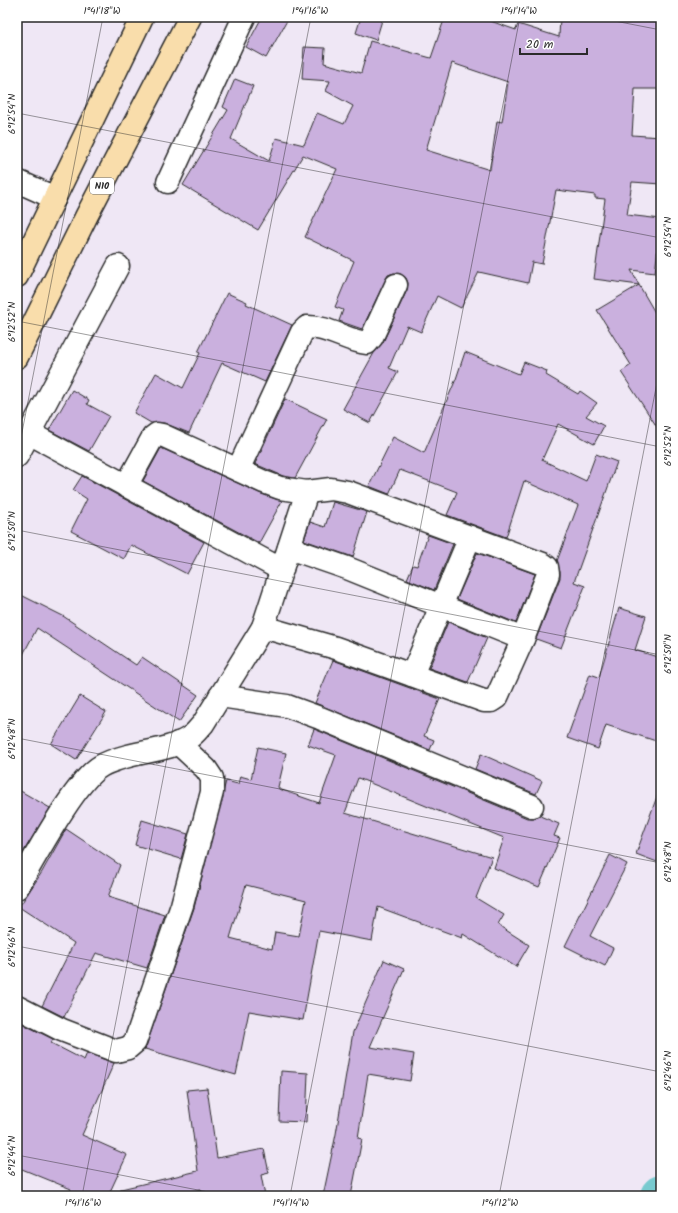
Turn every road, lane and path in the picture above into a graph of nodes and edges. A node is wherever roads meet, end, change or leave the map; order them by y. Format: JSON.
{"nodes":[{"id":1,"x":142,"y":17,"type":"edge"},
{"id":2,"x":190,"y":17,"type":"edge"},
{"id":3,"x":244,"y":17,"type":"edge"},
{"id":4,"x":17,"y":181,"type":"edge"},
{"id":5,"x":168,"y":182,"type":"dead end"},
{"id":6,"x":55,"y":198,"type":"junction"},
{"id":7,"x":118,"y":266,"type":"dead end"},
{"id":8,"x":17,"y":276,"type":"edge"},
{"id":9,"x":396,"y":285,"type":"dead end"},
{"id":10,"x":17,"y":357,"type":"edge"},
{"id":11,"x":29,"y":433,"type":"junction"},
{"id":12,"x":17,"y":456,"type":"edge"},
{"id":13,"x":238,"y":470,"type":"junction"},
{"id":14,"x":126,"y":486,"type":"junction"},
{"id":15,"x":307,"y":492,"type":"junction"},
{"id":16,"x":470,"y":537,"type":"junction"},
{"id":17,"x":289,"y":548,"type":"junction"},
{"id":18,"x":282,"y":570,"type":"junction"},
{"id":19,"x":440,"y":606,"type":"junction"},
{"id":20,"x":263,"y":627,"type":"junction"},
{"id":21,"x":523,"y":639,"type":"junction"},
{"id":22,"x":412,"y":675,"type":"junction"},
{"id":23,"x":220,"y":696,"type":"junction"},
{"id":24,"x":178,"y":743,"type":"junction"},
{"id":25,"x":532,"y":806,"type":"dead end"},
{"id":26,"x":17,"y":888,"type":"edge"},
{"id":27,"x":17,"y":1007,"type":"edge"}],
"edges":[{"from":1,"to":6,"type":"main road"},
{"from":2,"to":10,"type":"main road","number":"N10"},
{"from":3,"to":5,"type":"street"},
{"from":4,"to":6,"type":"street"},
{"from":6,"to":8,"type":"main road"},
{"from":7,"to":11,"type":"street"},
{"from":9,"to":13,"type":"street"},
{"from":11,"to":12,"type":"street"},
{"from":11,"to":14,"type":"street"},
{"from":13,"to":14,"type":"street"},
{"from":13,"to":15,"type":"street"},
{"from":14,"to":18,"type":"street"},
{"from":15,"to":16,"type":"street"},
{"from":15,"to":17,"type":"street"},
{"from":16,"to":19,"type":"street"},
{"from":16,"to":21,"type":"street"},
{"from":17,"to":18,"type":"street"},
{"from":17,"to":19,"type":"street"},
{"from":18,"to":20,"type":"street"},
{"from":19,"to":21,"type":"street"},
{"from":19,"to":22,"type":"street"},
{"from":20,"to":22,"type":"street"},
{"from":20,"to":23,"type":"street"},
{"from":21,"to":22,"type":"street"},
{"from":23,"to":24,"type":"street"},
{"from":23,"to":25,"type":"street"},
{"from":24,"to":26,"type":"street"},
{"from":24,"to":27,"type":"street"}]}
